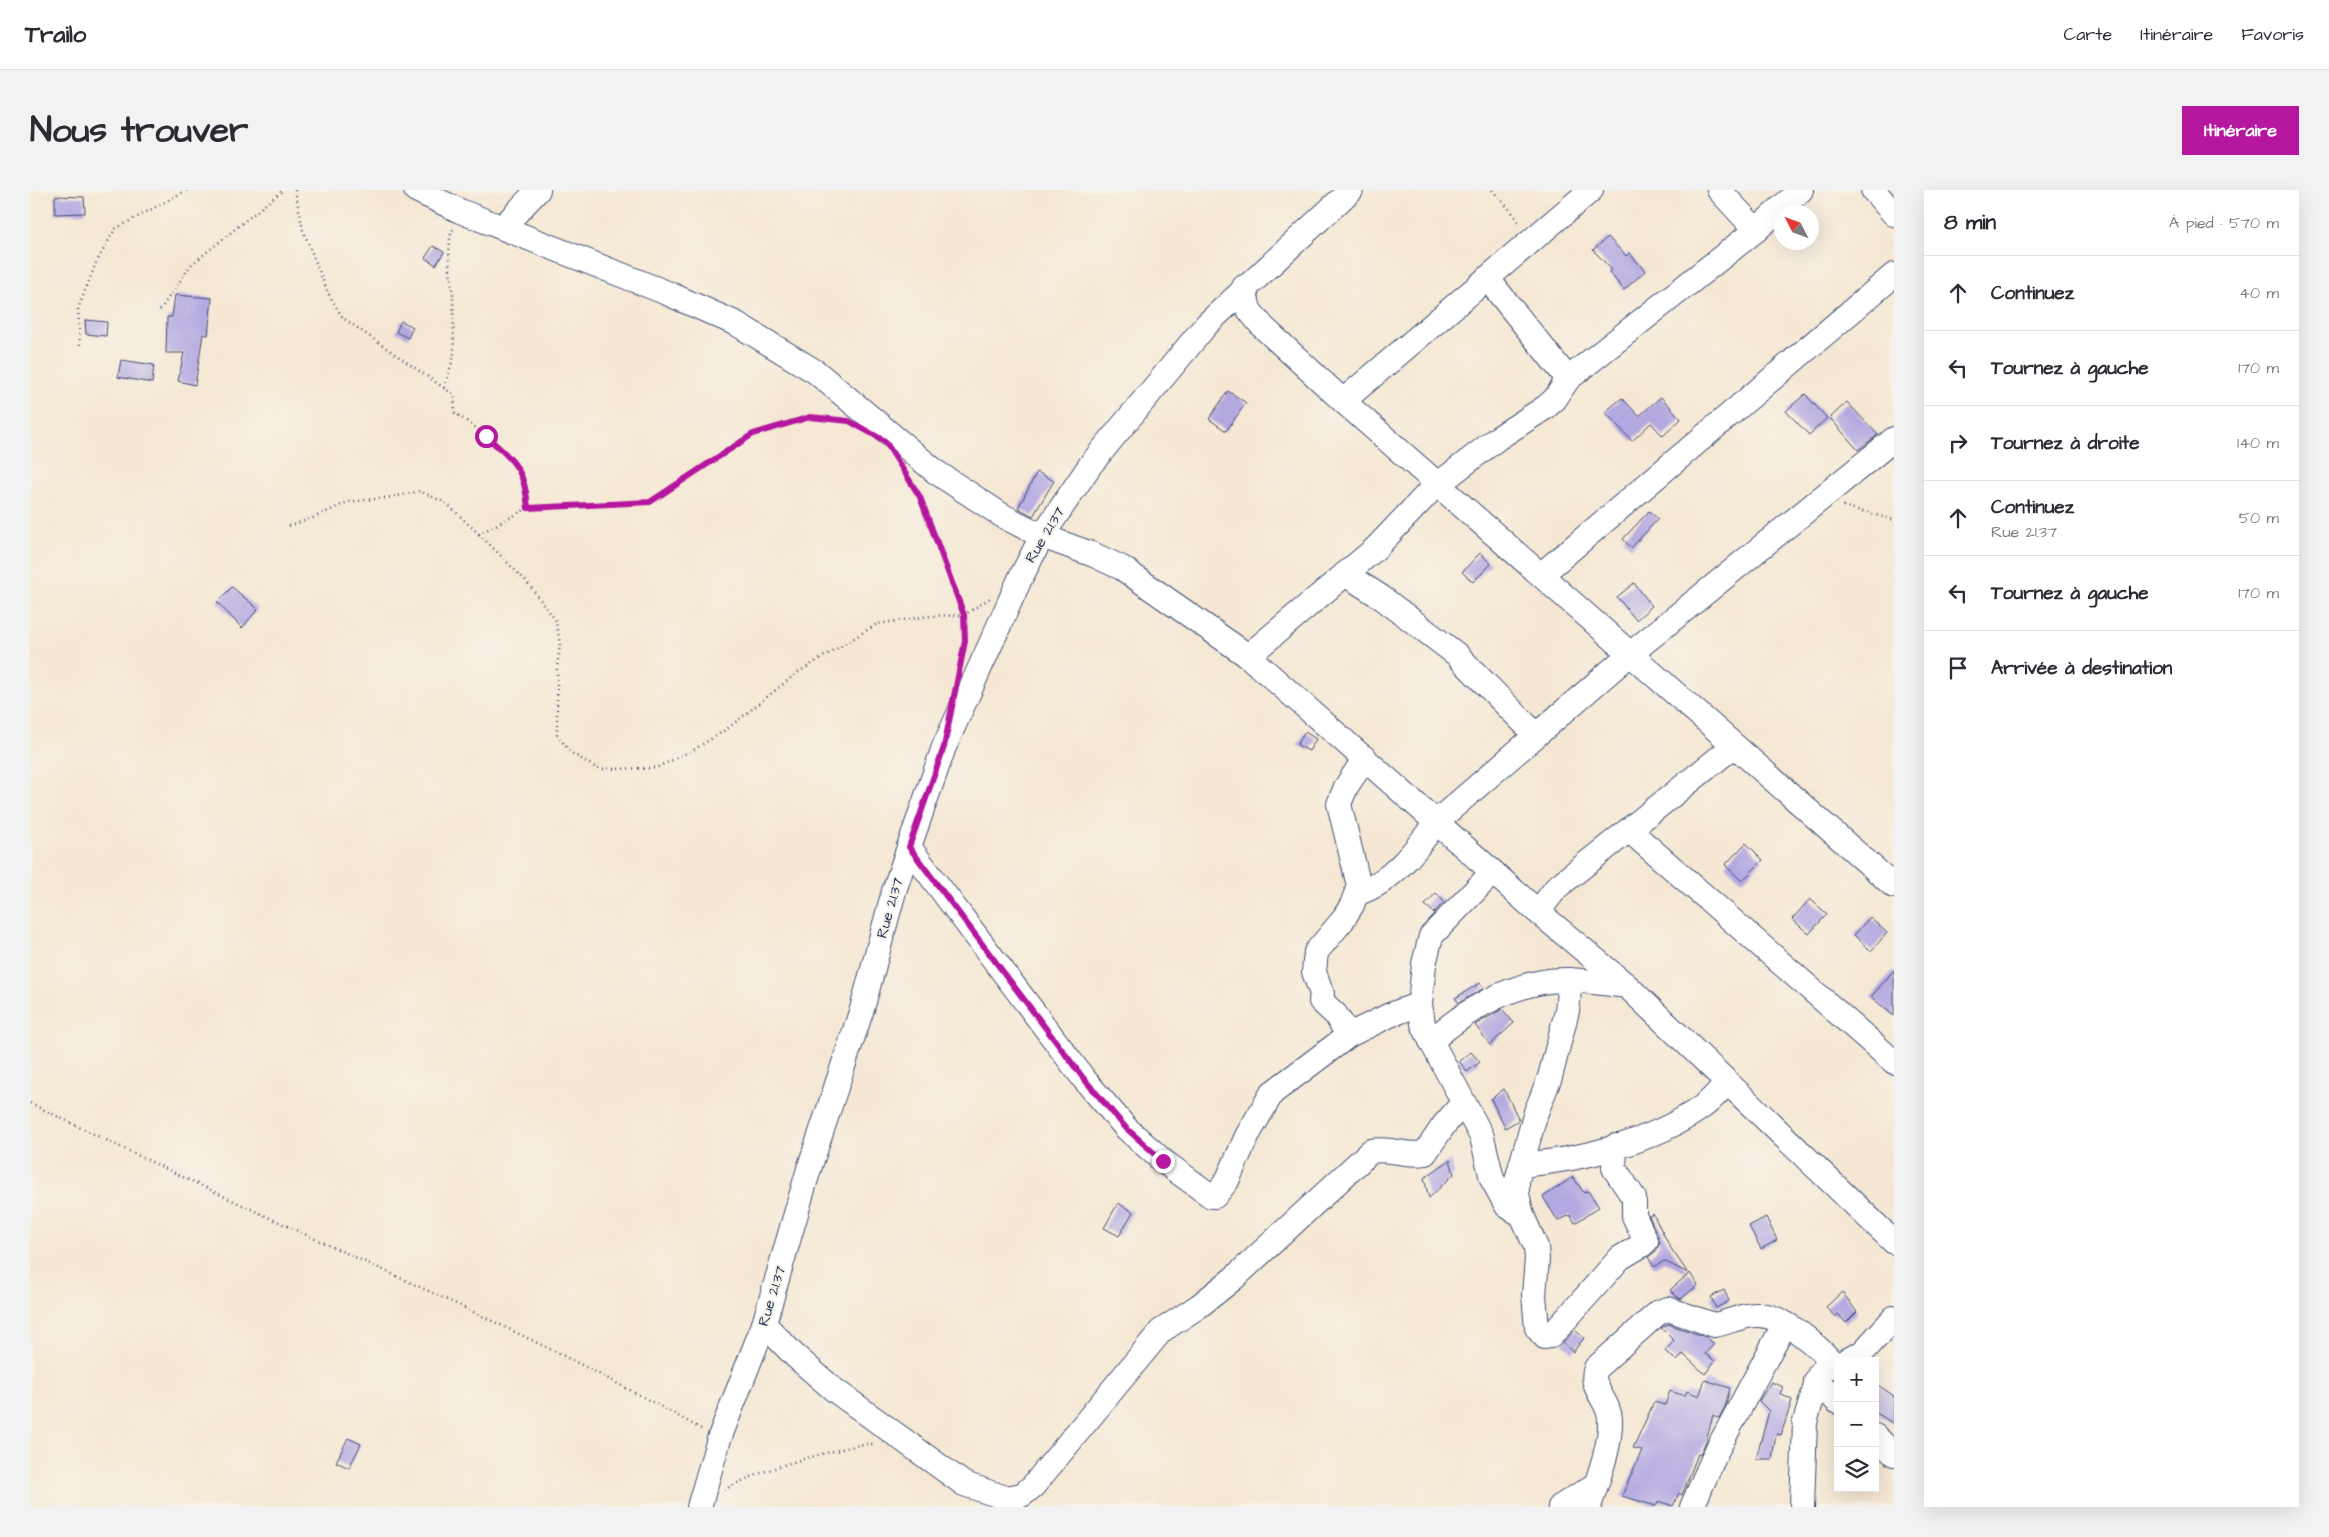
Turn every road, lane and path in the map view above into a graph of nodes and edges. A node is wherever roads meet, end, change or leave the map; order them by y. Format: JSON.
{"nodes":[{"id":1,"x":187,"y":190,"type":"edge"},
{"id":2,"x":283,"y":190,"type":"edge"},
{"id":3,"x":296,"y":190,"type":"edge"},
{"id":4,"x":416,"y":190,"type":"edge"},
{"id":5,"x":538,"y":190,"type":"edge"},
{"id":6,"x":1351,"y":190,"type":"edge"},
{"id":7,"x":1492,"y":190,"type":"edge"},
{"id":8,"x":1591,"y":190,"type":"edge"},
{"id":9,"x":1719,"y":190,"type":"edge"},
{"id":10,"x":1801,"y":190,"type":"edge"},
{"id":11,"x":1873,"y":190,"type":"edge"},
{"id":12,"x":460,"y":211,"type":"junction"},
{"id":13,"x":1894,"y":214,"type":"edge"},
{"id":14,"x":503,"y":227,"type":"junction"},
{"id":15,"x":1756,"y":230,"type":"junction"},
{"id":16,"x":1526,"y":245,"type":"junction"},
{"id":17,"x":1894,"y":275,"type":"edge"},
{"id":18,"x":1487,"y":278,"type":"junction"},
{"id":19,"x":1244,"y":287,"type":"junction"},
{"id":20,"x":160,"y":310,"type":"dead end"},
{"id":21,"x":80,"y":345,"type":"dead end"},
{"id":22,"x":1568,"y":379,"type":"junction"},
{"id":23,"x":444,"y":388,"type":"junction"},
{"id":24,"x":1343,"y":401,"type":"junction"},
{"id":25,"x":849,"y":421,"type":"dead end"},
{"id":26,"x":1894,"y":439,"type":"edge"},
{"id":27,"x":900,"y":465,"type":"dead end"},
{"id":28,"x":1439,"y":484,"type":"junction"},
{"id":29,"x":1819,"y":500,"type":"junction"},
{"id":30,"x":528,"y":508,"type":"junction"},
{"id":31,"x":1894,"y":520,"type":"edge"},
{"id":32,"x":289,"y":526,"type":"dead end"},
{"id":33,"x":479,"y":534,"type":"junction"},
{"id":34,"x":1042,"y":536,"type":"junction"},
{"id":35,"x":1345,"y":574,"type":"junction"},
{"id":36,"x":1542,"y":574,"type":"junction"},
{"id":37,"x":996,"y":594,"type":"dead end"},
{"id":38,"x":964,"y":615,"type":"junction"},
{"id":39,"x":1629,"y":655,"type":"junction"},
{"id":40,"x":1248,"y":656,"type":"junction"},
{"id":41,"x":962,"y":658,"type":"dead end"},
{"id":42,"x":1536,"y":735,"type":"junction"},
{"id":43,"x":1734,"y":746,"type":"junction"},
{"id":44,"x":1365,"y":758,"type":"junction"},
{"id":45,"x":1436,"y":822,"type":"junction"},
{"id":46,"x":1630,"y":830,"type":"junction"},
{"id":47,"x":909,"y":847,"type":"junction"},
{"id":48,"x":1493,"y":872,"type":"junction"},
{"id":49,"x":1894,"y":886,"type":"edge"},
{"id":50,"x":1358,"y":893,"type":"junction"},
{"id":51,"x":1538,"y":912,"type":"junction"},
{"id":52,"x":1570,"y":980,"type":"junction"},
{"id":53,"x":1627,"y":986,"type":"junction"},
{"id":54,"x":1420,"y":1004,"type":"junction"},
{"id":55,"x":1349,"y":1035,"type":"junction"},
{"id":56,"x":1431,"y":1041,"type":"junction"},
{"id":57,"x":1894,"y":1062,"type":"edge"},
{"id":58,"x":1727,"y":1083,"type":"junction"},
{"id":59,"x":30,"y":1103,"type":"edge"},
{"id":60,"x":1463,"y":1103,"type":"junction"},
{"id":61,"x":1614,"y":1146,"type":"junction"},
{"id":62,"x":1521,"y":1165,"type":"junction"},
{"id":63,"x":1522,"y":1215,"type":"junction"},
{"id":64,"x":1894,"y":1242,"type":"edge"},
{"id":65,"x":1894,"y":1318,"type":"edge"},
{"id":66,"x":764,"y":1324,"type":"junction"},
{"id":67,"x":1784,"y":1325,"type":"junction"},
{"id":68,"x":1852,"y":1357,"type":"edge"},
{"id":69,"x":1834,"y":1359,"type":"edge"},
{"id":70,"x":1834,"y":1365,"type":"edge"},
{"id":71,"x":1816,"y":1381,"type":"junction"},
{"id":72,"x":1834,"y":1398,"type":"edge"},
{"id":73,"x":719,"y":1439,"type":"junction"},
{"id":74,"x":1879,"y":1440,"type":"edge"},
{"id":75,"x":907,"y":1444,"type":"junction"},
{"id":76,"x":1894,"y":1454,"type":"edge"},
{"id":77,"x":1592,"y":1496,"type":"edge"},
{"id":78,"x":1018,"y":1502,"type":"edge"},
{"id":79,"x":699,"y":1505,"type":"edge"},
{"id":80,"x":1560,"y":1507,"type":"edge"},
{"id":81,"x":1692,"y":1507,"type":"edge"},
{"id":82,"x":1802,"y":1507,"type":"edge"}],
"edges":[{"from":1,"to":21,"type":"path"},
{"from":2,"to":20,"type":"path"},
{"from":3,"to":23,"type":"path"},
{"from":4,"to":12,"type":"street"},
{"from":5,"to":14,"type":"street"},
{"from":6,"to":19,"type":"street","name":"Rue 21.37"},
{"from":7,"to":16,"type":"path"},
{"from":8,"to":16,"type":"street"},
{"from":9,"to":15,"type":"street"},
{"from":10,"to":15,"type":"street"},
{"from":11,"to":13,"type":"street"},
{"from":12,"to":14,"type":"street"},
{"from":12,"to":23,"type":"path"},
{"from":14,"to":34,"type":"street"},
{"from":15,"to":22,"type":"street"},
{"from":16,"to":18,"type":"street"},
{"from":17,"to":36,"type":"street"},
{"from":18,"to":22,"type":"street"},
{"from":18,"to":24,"type":"street"},
{"from":19,"to":24,"type":"street"},
{"from":19,"to":34,"type":"street","name":"Rue 21.37"},
{"from":22,"to":28,"type":"street"},
{"from":23,"to":30,"type":"path"},
{"from":24,"to":28,"type":"street"},
{"from":25,"to":30,"type":"path"},
{"from":26,"to":29,"type":"street"},
{"from":27,"to":38,"type":"path"},
{"from":28,"to":35,"type":"street"},
{"from":28,"to":36,"type":"street"},
{"from":29,"to":31,"type":"path"},
{"from":29,"to":39,"type":"street"},
{"from":30,"to":33,"type":"path"},
{"from":32,"to":33,"type":"path"},
{"from":33,"to":38,"type":"path"},
{"from":34,"to":40,"type":"street"},
{"from":34,"to":47,"type":"street","name":"Rue 21.37"},
{"from":35,"to":40,"type":"street"},
{"from":35,"to":42,"type":"street"},
{"from":36,"to":39,"type":"street"},
{"from":37,"to":38,"type":"path"},
{"from":38,"to":41,"type":"path"},
{"from":39,"to":42,"type":"street"},
{"from":39,"to":43,"type":"street"},
{"from":40,"to":44,"type":"street"},
{"from":42,"to":45,"type":"street"},
{"from":43,"to":46,"type":"street"},
{"from":43,"to":49,"type":"street"},
{"from":44,"to":45,"type":"street"},
{"from":44,"to":50,"type":"street"},
{"from":45,"to":48,"type":"street"},
{"from":45,"to":50,"type":"street"},
{"from":46,"to":51,"type":"street"},
{"from":46,"to":57,"type":"street"},
{"from":47,"to":55,"type":"street"},
{"from":47,"to":66,"type":"street","name":"Rue 21.37"},
{"from":48,"to":51,"type":"street"},
{"from":48,"to":54,"type":"street"},
{"from":50,"to":55,"type":"street"},
{"from":51,"to":53,"type":"street"},
{"from":52,"to":53,"type":"street"},
{"from":52,"to":56,"type":"street"},
{"from":52,"to":62,"type":"street"},
{"from":53,"to":58,"type":"street"},
{"from":54,"to":55,"type":"street"},
{"from":54,"to":56,"type":"street"},
{"from":56,"to":60,"type":"street"},
{"from":58,"to":61,"type":"street"},
{"from":58,"to":64,"type":"street"},
{"from":59,"to":73,"type":"path"},
{"from":60,"to":63,"type":"street"},
{"from":60,"to":78,"type":"street"},
{"from":61,"to":62,"type":"street"},
{"from":61,"to":63,"type":"street"},
{"from":62,"to":63,"type":"street"},
{"from":65,"to":68,"type":"street"},
{"from":66,"to":73,"type":"street","name":"Rue 21.37"},
{"from":66,"to":75,"type":"street"},
{"from":67,"to":69,"type":"street"},
{"from":67,"to":77,"type":"street"},
{"from":67,"to":81,"type":"street"},
{"from":70,"to":71,"type":"street"},
{"from":71,"to":72,"type":"street"},
{"from":71,"to":82,"type":"street"},
{"from":73,"to":79,"type":"street","name":"Rue 21.37"},
{"from":74,"to":76,"type":"street"},
{"from":75,"to":78,"type":"street"},
{"from":75,"to":79,"type":"path"},
{"from":77,"to":80,"type":"street"}]}
